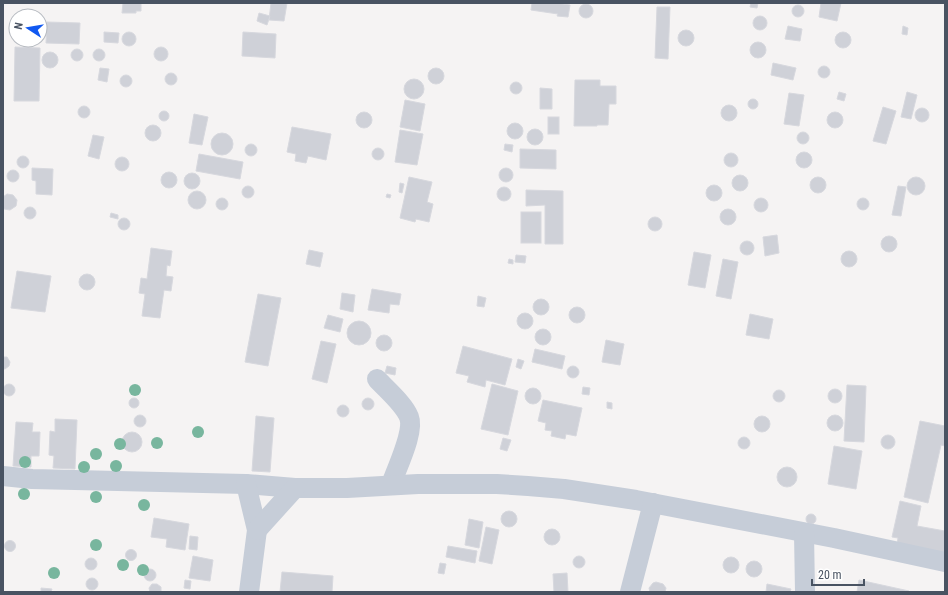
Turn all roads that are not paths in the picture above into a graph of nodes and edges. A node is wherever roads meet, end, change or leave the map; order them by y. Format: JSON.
{"nodes":[{"id":1,"x":377,"y":379,"type":"dead end"},
{"id":2,"x":3,"y":476,"type":"edge"},
{"id":3,"x":246,"y":484,"type":"junction"},
{"id":4,"x":391,"y":485,"type":"junction"},
{"id":5,"x":295,"y":488,"type":"junction"},
{"id":6,"x":653,"y":504,"type":"junction"},
{"id":7,"x":257,"y":530,"type":"junction"},
{"id":8,"x":804,"y":533,"type":"junction"},
{"id":9,"x":945,"y":562,"type":"edge"},
{"id":10,"x":249,"y":592,"type":"edge"},
{"id":11,"x":630,"y":592,"type":"edge"},
{"id":12,"x":805,"y":592,"type":"edge"}],
"edges":[{"from":1,"to":4,"type":"street"},
{"from":2,"to":3,"type":"street"},
{"from":3,"to":5,"type":"street"},
{"from":3,"to":7,"type":"street"},
{"from":4,"to":5,"type":"street"},
{"from":4,"to":6,"type":"street"},
{"from":5,"to":7,"type":"street"},
{"from":6,"to":8,"type":"street"},
{"from":6,"to":11,"type":"street"},
{"from":7,"to":10,"type":"street"},
{"from":8,"to":9,"type":"street"},
{"from":8,"to":12,"type":"street"}]}
